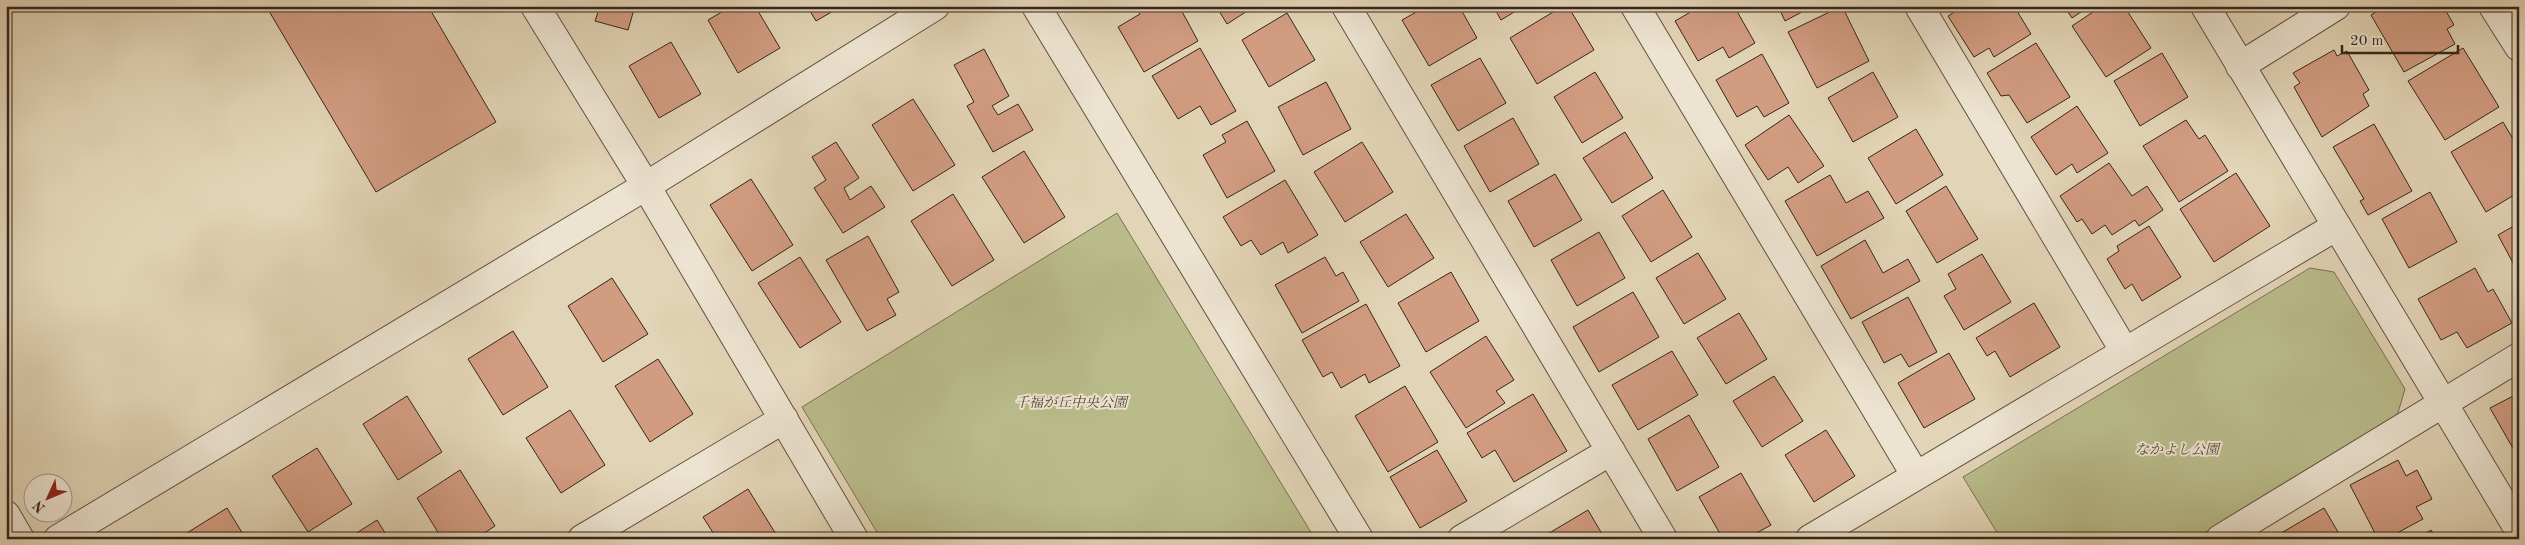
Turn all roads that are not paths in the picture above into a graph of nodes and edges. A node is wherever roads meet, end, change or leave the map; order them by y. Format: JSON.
{"nodes":[{"id":1,"x":535,"y":6,"type":"edge"},
{"id":2,"x":935,"y":6,"type":"edge"},
{"id":3,"x":1036,"y":6,"type":"edge"},
{"id":4,"x":1346,"y":6,"type":"edge"},
{"id":5,"x":1635,"y":6,"type":"edge"},
{"id":6,"x":1919,"y":6,"type":"edge"},
{"id":7,"x":2205,"y":6,"type":"edge"},
{"id":8,"x":2336,"y":6,"type":"edge"},
{"id":9,"x":2494,"y":6,"type":"edge"},
{"id":10,"x":2519,"y":47,"type":"edge"},
{"id":11,"x":2240,"y":66,"type":"junction"},
{"id":12,"x":646,"y":186,"type":"junction"},
{"id":13,"x":2337,"y":226,"type":"junction"},
{"id":14,"x":2125,"y":352,"type":"junction"},
{"id":15,"x":2519,"y":357,"type":"edge"},
{"id":16,"x":2444,"y":403,"type":"junction"},
{"id":17,"x":784,"y":419,"type":"junction"},
{"id":18,"x":1611,"y":451,"type":"junction"},
{"id":19,"x":1916,"y":476,"type":"junction"},
{"id":20,"x":6,"y":515,"type":"edge"},
{"id":21,"x":2518,"y":526,"type":"edge"},
{"id":22,"x":2232,"y":536,"type":"edge"},
{"id":23,"x":20,"y":539,"type":"edge"},
{"id":24,"x":58,"y":539,"type":"edge"},
{"id":25,"x":582,"y":539,"type":"edge"},
{"id":26,"x":854,"y":539,"type":"edge"},
{"id":27,"x":1359,"y":539,"type":"edge"},
{"id":28,"x":1462,"y":539,"type":"edge"},
{"id":29,"x":1664,"y":539,"type":"edge"},
{"id":30,"x":1810,"y":539,"type":"edge"}],
"edges":[{"from":1,"to":12,"type":"street"},
{"from":2,"to":12,"type":"street"},
{"from":3,"to":27,"type":"street"},
{"from":4,"to":18,"type":"street"},
{"from":5,"to":19,"type":"street"},
{"from":6,"to":14,"type":"street"},
{"from":7,"to":11,"type":"street"},
{"from":8,"to":11,"type":"street"},
{"from":9,"to":10,"type":"street"},
{"from":11,"to":13,"type":"street"},
{"from":12,"to":17,"type":"street"},
{"from":12,"to":24,"type":"street"},
{"from":13,"to":14,"type":"street"},
{"from":13,"to":16,"type":"street"},
{"from":14,"to":19,"type":"street"},
{"from":15,"to":16,"type":"street"},
{"from":16,"to":21,"type":"street"},
{"from":16,"to":22,"type":"street"},
{"from":17,"to":25,"type":"street"},
{"from":17,"to":26,"type":"street"},
{"from":18,"to":28,"type":"street"},
{"from":18,"to":29,"type":"street"},
{"from":19,"to":30,"type":"street"},
{"from":20,"to":23,"type":"street"}]}
